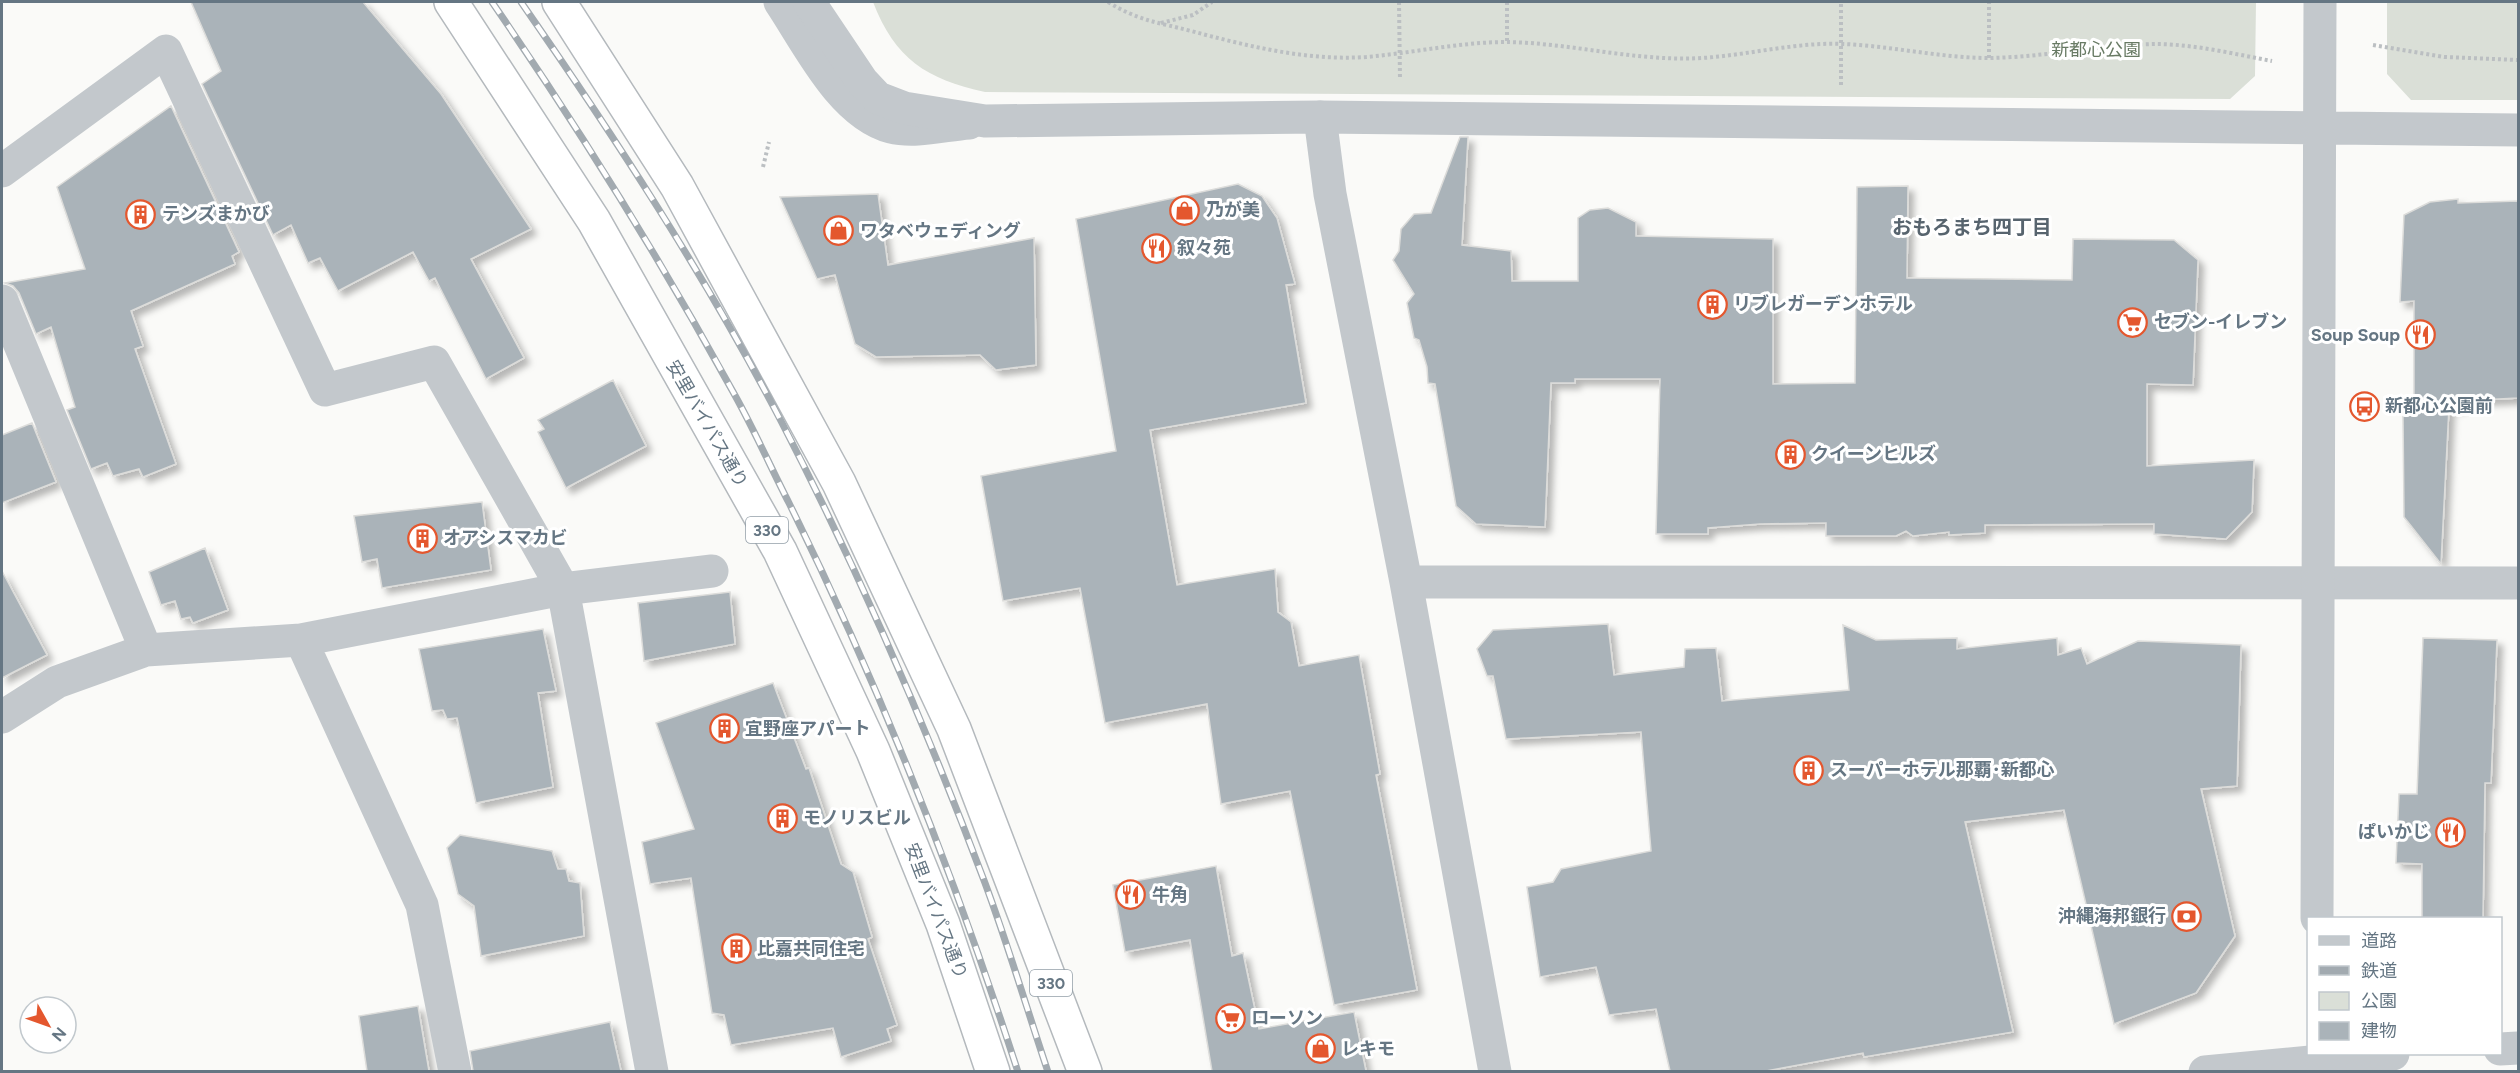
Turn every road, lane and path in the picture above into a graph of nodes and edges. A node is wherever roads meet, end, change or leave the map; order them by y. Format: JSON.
{"nodes":[{"id":1,"x":451,"y":2,"type":"edge"},
{"id":2,"x":559,"y":2,"type":"edge"},
{"id":3,"x":780,"y":2,"type":"edge"},
{"id":4,"x":809,"y":2,"type":"edge"},
{"id":5,"x":1108,"y":2,"type":"edge"},
{"id":6,"x":1212,"y":2,"type":"edge"},
{"id":7,"x":1400,"y":2,"type":"edge"},
{"id":8,"x":1507,"y":2,"type":"edge"},
{"id":9,"x":1841,"y":2,"type":"edge"},
{"id":10,"x":1989,"y":2,"type":"edge"},
{"id":11,"x":2320,"y":2,"type":"edge"},
{"id":12,"x":1159,"y":24,"type":"junction"},
{"id":13,"x":1507,"y":42,"type":"junction"},
{"id":14,"x":1840,"y":44,"type":"junction"},
{"id":15,"x":2373,"y":45,"type":"dead end"},
{"id":16,"x":1400,"y":53,"type":"junction"},
{"id":17,"x":1989,"y":58,"type":"junction"},
{"id":18,"x":2518,"y":60,"type":"edge"},
{"id":19,"x":2272,"y":61,"type":"dead end"},
{"id":20,"x":1320,"y":117,"type":"junction"},
{"id":21,"x":1400,"y":117,"type":"junction"},
{"id":22,"x":985,"y":121,"type":"junction"},
{"id":23,"x":1842,"y":123,"type":"junction"},
{"id":24,"x":2319,"y":129,"type":"junction"},
{"id":25,"x":2518,"y":130,"type":"edge"},
{"id":26,"x":769,"y":142,"type":"dead end"},
{"id":27,"x":763,"y":167,"type":"dead end"},
{"id":28,"x":2,"y":171,"type":"edge"},
{"id":29,"x":2,"y":301,"type":"edge"},
{"id":30,"x":712,"y":571,"type":"dead end"},
{"id":31,"x":1406,"y":582,"type":"junction"},
{"id":32,"x":2320,"y":582,"type":"junction"},
{"id":33,"x":2518,"y":583,"type":"edge"},
{"id":34,"x":563,"y":589,"type":"junction"},
{"id":35,"x":301,"y":640,"type":"junction"},
{"id":36,"x":146,"y":650,"type":"junction"},
{"id":37,"x":2,"y":717,"type":"edge"},
{"id":38,"x":2317,"y":917,"type":"edge"},
{"id":39,"x":2518,"y":1048,"type":"edge"},
{"id":40,"x":2502,"y":1049,"type":"edge"},
{"id":41,"x":2374,"y":1055,"type":"edge"},
{"id":42,"x":2316,"y":1061,"type":"edge"},
{"id":43,"x":455,"y":1071,"type":"edge"},
{"id":44,"x":652,"y":1071,"type":"edge"},
{"id":45,"x":993,"y":1071,"type":"edge"},
{"id":46,"x":1085,"y":1071,"type":"edge"},
{"id":47,"x":1495,"y":1071,"type":"edge"},
{"id":48,"x":2205,"y":1071,"type":"edge"}],
"edges":[{"from":1,"to":45,"type":"highway","name":"安里バイパス通り","number":"330"},
{"from":2,"to":46,"type":"highway","number":"330"},
{"from":3,"to":22,"type":"street"},
{"from":4,"to":22,"type":"street"},
{"from":5,"to":12,"type":"path"},
{"from":6,"to":12,"type":"path"},
{"from":7,"to":16,"type":"path"},
{"from":8,"to":13,"type":"path"},
{"from":9,"to":14,"type":"path"},
{"from":10,"to":17,"type":"path"},
{"from":11,"to":24,"type":"street"},
{"from":12,"to":16,"type":"path"},
{"from":13,"to":14,"type":"path"},
{"from":13,"to":16,"type":"path"},
{"from":14,"to":17,"type":"path"},
{"from":14,"to":23,"type":"path"},
{"from":15,"to":18,"type":"path"},
{"from":16,"to":21,"type":"path"},
{"from":17,"to":19,"type":"path"},
{"from":20,"to":21,"type":"street"},
{"from":20,"to":22,"type":"street"},
{"from":20,"to":31,"type":"street"},
{"from":21,"to":23,"type":"street"},
{"from":23,"to":24,"type":"street"},
{"from":24,"to":25,"type":"street"},
{"from":24,"to":32,"type":"street"},
{"from":26,"to":27,"type":"path"},
{"from":28,"to":34,"type":"street"},
{"from":29,"to":36,"type":"street"},
{"from":30,"to":34,"type":"street"},
{"from":31,"to":32,"type":"street"},
{"from":31,"to":47,"type":"street"},
{"from":32,"to":33,"type":"street"},
{"from":32,"to":38,"type":"street"},
{"from":34,"to":35,"type":"street"},
{"from":34,"to":44,"type":"street"},
{"from":35,"to":36,"type":"street"},
{"from":35,"to":43,"type":"street"},
{"from":36,"to":37,"type":"street"},
{"from":39,"to":40,"type":"street"},
{"from":41,"to":42,"type":"street"},
{"from":42,"to":48,"type":"street"}]}
